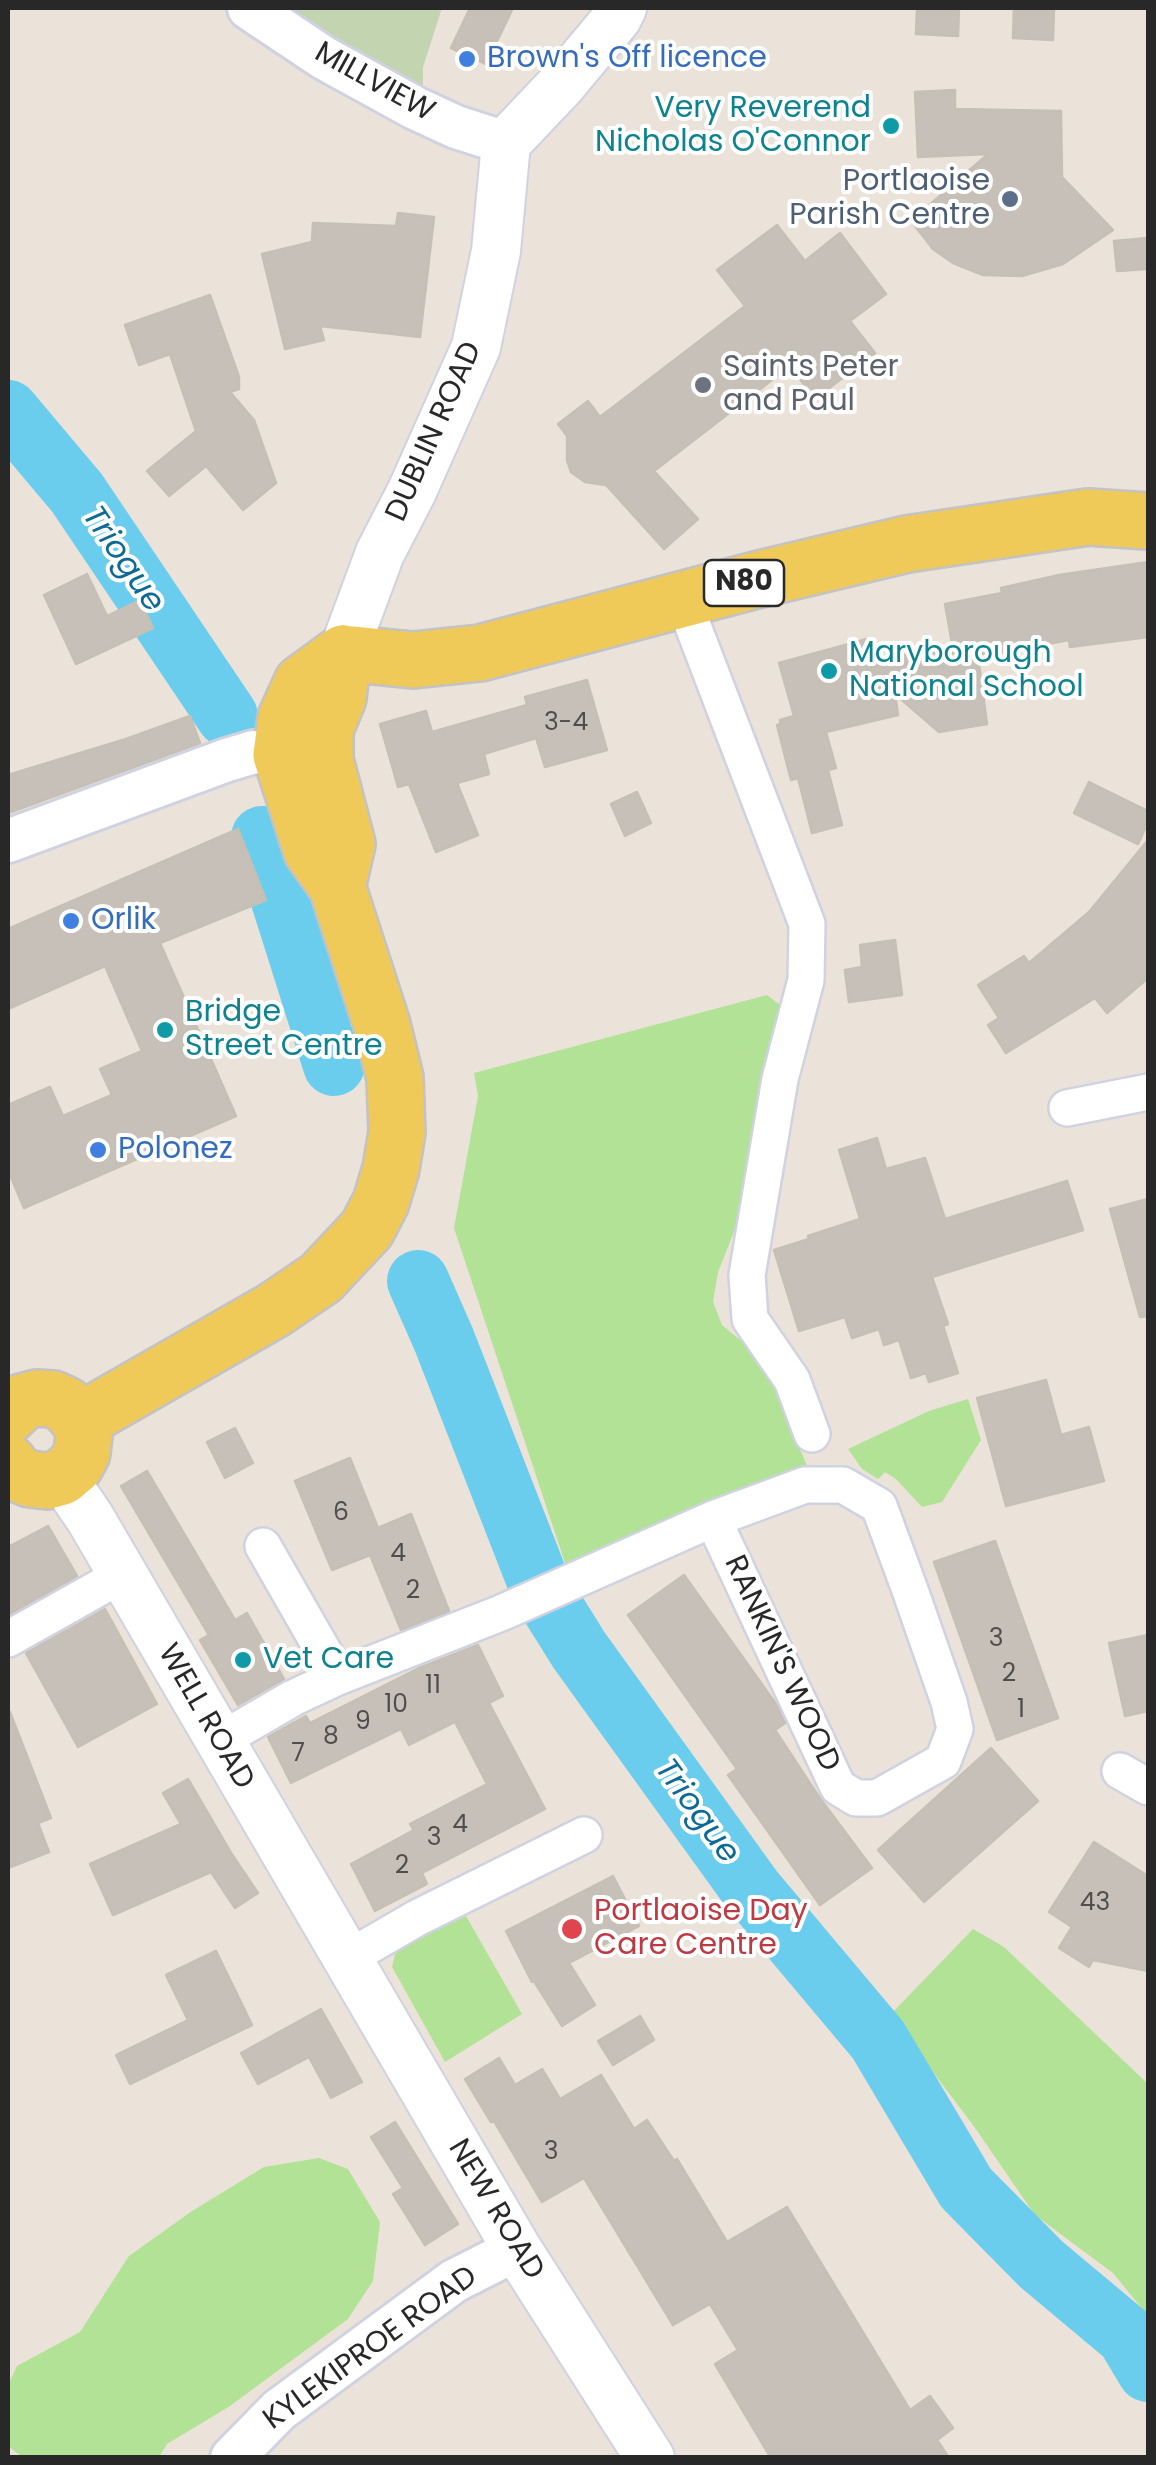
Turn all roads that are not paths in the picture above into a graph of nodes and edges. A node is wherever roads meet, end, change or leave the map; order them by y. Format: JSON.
{"nodes":[{"id":1,"x":249,"y":8,"type":"edge"},
{"id":2,"x":622,"y":8,"type":"edge"},
{"id":3,"x":506,"y":142,"type":"junction"},
{"id":4,"x":1148,"y":521,"type":"edge"},
{"id":5,"x":682,"y":600,"type":"junction"},
{"id":6,"x":344,"y":653,"type":"junction"},
{"id":7,"x":254,"y":755,"type":"junction"},
{"id":8,"x":8,"y":841,"type":"edge"},
{"id":9,"x":337,"y":886,"type":"junction"},
{"id":10,"x":1148,"y":1092,"type":"edge"},
{"id":11,"x":1067,"y":1108,"type":"dead end"},
{"id":12,"x":12,"y":1400,"type":"edge"},
{"id":13,"x":80,"y":1420,"type":"junction"},
{"id":14,"x":812,"y":1434,"type":"dead end"},
{"id":15,"x":8,"y":1462,"type":"edge"},
{"id":16,"x":62,"y":1477,"type":"junction"},
{"id":17,"x":713,"y":1519,"type":"junction"},
{"id":18,"x":263,"y":1546,"type":"dead end"},
{"id":19,"x":122,"y":1575,"type":"junction"},
{"id":20,"x":8,"y":1639,"type":"edge"},
{"id":21,"x":338,"y":1677,"type":"junction"},
{"id":22,"x":219,"y":1741,"type":"junction"},
{"id":23,"x":584,"y":1835,"type":"dead end"},
{"id":24,"x":348,"y":1958,"type":"junction"},
{"id":25,"x":517,"y":2250,"type":"junction"},
{"id":26,"x":232,"y":2458,"type":"edge"},
{"id":27,"x":650,"y":2458,"type":"edge"}],
"edges":[{"from":1,"to":3,"type":"street","name":"MILLVIEW"},
{"from":2,"to":3,"type":"main road"},
{"from":3,"to":6,"type":"main road","name":"DUBLIN ROAD"},
{"from":4,"to":5,"type":"main road","number":"N80"},
{"from":5,"to":6,"type":"main road","number":"N80"},
{"from":5,"to":14,"type":"street"},
{"from":6,"to":7,"type":"main road"},
{"from":6,"to":9,"type":"main road"},
{"from":7,"to":8,"type":"street"},
{"from":7,"to":9,"type":"main road"},
{"from":9,"to":13,"type":"main road"},
{"from":10,"to":11,"type":"street"},
{"from":12,"to":13,"type":"main road"},
{"from":13,"to":16,"type":"main road"},
{"from":15,"to":16,"type":"main road"},
{"from":16,"to":19,"type":"main road","name":"WELL ROAD"},
{"from":17,"to":17,"type":"street","name":"RANKIN'S WOOD"},
{"from":17,"to":21,"type":"street","name":"RANKIN'S WOOD"},
{"from":18,"to":21,"type":"street"},
{"from":19,"to":20,"type":"street"},
{"from":19,"to":22,"type":"main road","name":"WELL ROAD"},
{"from":21,"to":22,"type":"street","name":"RANKIN'S WOOD"},
{"from":22,"to":24,"type":"main road","name":"WELL ROAD"},
{"from":23,"to":24,"type":"street"},
{"from":24,"to":25,"type":"main road","name":"NEW ROAD"},
{"from":25,"to":26,"type":"street","name":"KYLEKIPROE ROAD"},
{"from":25,"to":27,"type":"main road","name":"NEW ROAD"}]}
